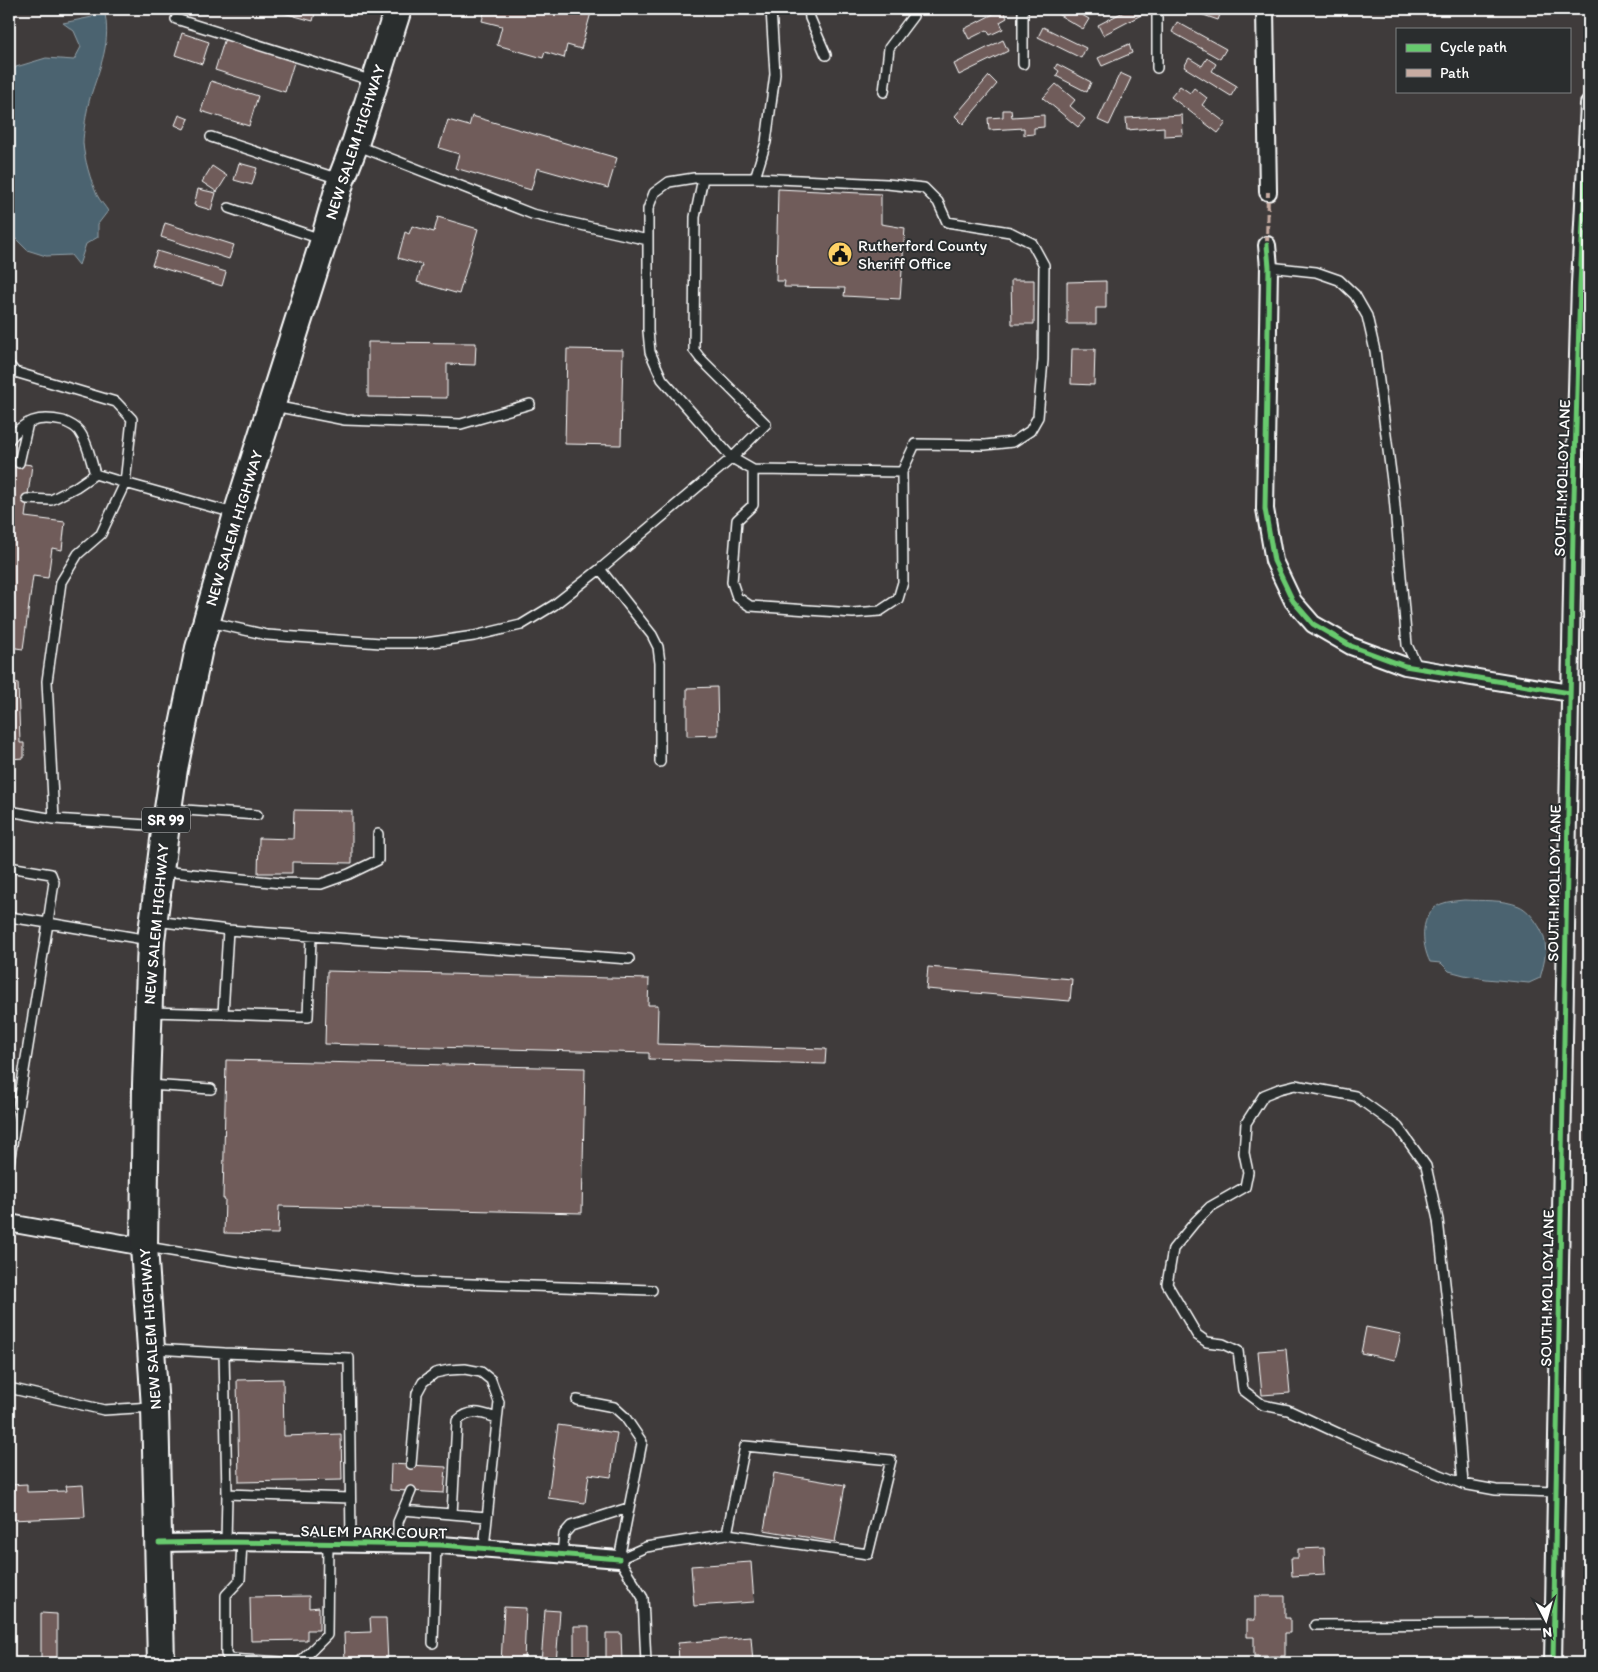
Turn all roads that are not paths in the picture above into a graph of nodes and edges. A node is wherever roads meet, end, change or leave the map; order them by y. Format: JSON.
{"nodes":[{"id":1,"x":398,"y":9,"type":"edge"},
{"id":2,"x":772,"y":9,"type":"edge"},
{"id":3,"x":809,"y":9,"type":"edge"},
{"id":4,"x":914,"y":9,"type":"edge"},
{"id":5,"x":1024,"y":9,"type":"edge"},
{"id":6,"x":1157,"y":9,"type":"edge"},
{"id":7,"x":1266,"y":9,"type":"edge"},
{"id":8,"x":176,"y":19,"type":"dead end"},
{"id":9,"x":826,"y":55,"type":"dead end"},
{"id":10,"x":1023,"y":64,"type":"dead end"},
{"id":11,"x":1157,"y":68,"type":"dead end"},
{"id":12,"x":374,"y":82,"type":"junction"},
{"id":13,"x":884,"y":92,"type":"dead end"},
{"id":14,"x":1589,"y":104,"type":"edge"},
{"id":15,"x":211,"y":137,"type":"dead end"},
{"id":16,"x":355,"y":144,"type":"junction"},
{"id":17,"x":703,"y":178,"type":"junction"},
{"id":18,"x":755,"y":178,"type":"junction"},
{"id":19,"x":341,"y":180,"type":"junction"},
{"id":20,"x":1268,"y":192,"type":"dead end"},
{"id":21,"x":229,"y":208,"type":"dead end"},
{"id":22,"x":324,"y":240,"type":"junction"},
{"id":23,"x":648,"y":240,"type":"junction"},
{"id":24,"x":1267,"y":245,"type":"dead end"},
{"id":25,"x":1269,"y":267,"type":"junction"},
{"id":26,"x":1584,"y":350,"type":"edge"},
{"id":27,"x":9,"y":365,"type":"edge"},
{"id":28,"x":530,"y":404,"type":"dead end"},
{"id":29,"x":271,"y":406,"type":"junction"},
{"id":30,"x":28,"y":423,"type":"junction"},
{"id":31,"x":9,"y":440,"type":"edge"},
{"id":32,"x":732,"y":458,"type":"junction"},
{"id":33,"x":19,"y":463,"type":"dead end"},
{"id":34,"x":754,"y":470,"type":"junction"},
{"id":35,"x":902,"y":472,"type":"junction"},
{"id":36,"x":95,"y":474,"type":"junction"},
{"id":37,"x":125,"y":483,"type":"junction"},
{"id":38,"x":27,"y":499,"type":"dead end"},
{"id":39,"x":237,"y":514,"type":"junction"},
{"id":40,"x":600,"y":569,"type":"junction"},
{"id":41,"x":207,"y":622,"type":"junction"},
{"id":42,"x":1418,"y":668,"type":"junction"},
{"id":43,"x":1570,"y":693,"type":"junction"},
{"id":44,"x":660,"y":762,"type":"dead end"},
{"id":45,"x":9,"y":812,"type":"edge"},
{"id":46,"x":257,"y":815,"type":"dead end"},
{"id":47,"x":167,"y":817,"type":"junction"},
{"id":48,"x":54,"y":819,"type":"junction"},
{"id":49,"x":378,"y":834,"type":"dead end"},
{"id":50,"x":9,"y":867,"type":"edge"},
{"id":51,"x":160,"y":871,"type":"junction"},
{"id":52,"x":9,"y":917,"type":"edge"},
{"id":53,"x":48,"y":923,"type":"junction"},
{"id":54,"x":152,"y":930,"type":"junction"},
{"id":55,"x":228,"y":930,"type":"junction"},
{"id":56,"x":311,"y":937,"type":"junction"},
{"id":57,"x":629,"y":959,"type":"dead end"},
{"id":58,"x":148,"y":1012,"type":"junction"},
{"id":59,"x":223,"y":1014,"type":"junction"},
{"id":60,"x":146,"y":1085,"type":"junction"},
{"id":61,"x":211,"y":1089,"type":"dead end"},
{"id":62,"x":10,"y":1144,"type":"edge"},
{"id":63,"x":9,"y":1163,"type":"edge"},
{"id":64,"x":9,"y":1223,"type":"edge"},
{"id":65,"x":144,"y":1247,"type":"junction"},
{"id":66,"x":652,"y":1290,"type":"dead end"},
{"id":67,"x":151,"y":1349,"type":"junction"},
{"id":68,"x":224,"y":1353,"type":"junction"},
{"id":69,"x":9,"y":1388,"type":"edge"},
{"id":70,"x":577,"y":1400,"type":"dead end"},
{"id":71,"x":155,"y":1407,"type":"junction"},
{"id":72,"x":498,"y":1418,"type":"junction"},
{"id":73,"x":411,"y":1464,"type":"dead end"},
{"id":74,"x":1463,"y":1484,"type":"junction"},
{"id":75,"x":411,"y":1491,"type":"dead end"},
{"id":76,"x":1556,"y":1492,"type":"junction"},
{"id":77,"x":227,"y":1494,"type":"junction"},
{"id":78,"x":350,"y":1498,"type":"junction"},
{"id":79,"x":628,"y":1508,"type":"junction"},
{"id":80,"x":403,"y":1510,"type":"junction"},
{"id":81,"x":452,"y":1514,"type":"junction"},
{"id":82,"x":487,"y":1517,"type":"junction"},
{"id":83,"x":727,"y":1534,"type":"junction"},
{"id":84,"x":234,"y":1542,"type":"junction"},
{"id":85,"x":159,"y":1543,"type":"junction"},
{"id":86,"x":328,"y":1544,"type":"junction"},
{"id":87,"x":351,"y":1544,"type":"junction"},
{"id":88,"x":398,"y":1545,"type":"junction"},
{"id":89,"x":436,"y":1545,"type":"junction"},
{"id":90,"x":484,"y":1548,"type":"junction"},
{"id":91,"x":562,"y":1554,"type":"junction"},
{"id":92,"x":619,"y":1559,"type":"junction"},
{"id":93,"x":1553,"y":1624,"type":"junction"},
{"id":94,"x":1315,"y":1625,"type":"dead end"},
{"id":95,"x":433,"y":1643,"type":"dead end"},
{"id":96,"x":162,"y":1663,"type":"edge"},
{"id":97,"x":646,"y":1663,"type":"edge"},
{"id":98,"x":1553,"y":1663,"type":"edge"}],
"edges":[{"from":1,"to":12,"type":"main road","name":"NEW SALEM HIGHWAY","number":"SR 99"},
{"from":2,"to":18,"type":"lane"},
{"from":3,"to":9,"type":"lane"},
{"from":4,"to":13,"type":"lane"},
{"from":5,"to":10,"type":"lane"},
{"from":6,"to":11,"type":"lane"},
{"from":7,"to":20,"type":"street"},
{"from":8,"to":12,"type":"lane"},
{"from":12,"to":16,"type":"main road","name":"NEW SALEM HIGHWAY","number":"SR 99"},
{"from":14,"to":26,"type":"street","name":"SOUTH MOLLOY LANE"},
{"from":15,"to":19,"type":"lane"},
{"from":16,"to":19,"type":"main road","name":"NEW SALEM HIGHWAY","number":"SR 99"},
{"from":16,"to":23,"type":"lane"},
{"from":17,"to":18,"type":"lane"},
{"from":17,"to":23,"type":"lane"},
{"from":17,"to":32,"type":"lane"},
{"from":18,"to":35,"type":"lane"},
{"from":19,"to":22,"type":"main road","name":"NEW SALEM HIGHWAY","number":"SR 99"},
{"from":21,"to":22,"type":"lane"},
{"from":22,"to":29,"type":"main road","name":"NEW SALEM HIGHWAY","number":"SR 99"},
{"from":23,"to":32,"type":"lane"},
{"from":24,"to":25,"type":"street"},
{"from":25,"to":42,"type":"lane"},
{"from":25,"to":42,"type":"street"},
{"from":26,"to":43,"type":"street","name":"SOUTH MOLLOY LANE"},
{"from":27,"to":37,"type":"lane"},
{"from":28,"to":29,"type":"lane"},
{"from":29,"to":39,"type":"main road","name":"NEW SALEM HIGHWAY","number":"SR 99"},
{"from":30,"to":31,"type":"lane"},
{"from":30,"to":33,"type":"lane"},
{"from":30,"to":36,"type":"lane"},
{"from":32,"to":34,"type":"lane"},
{"from":32,"to":40,"type":"lane"},
{"from":34,"to":35,"type":"lane"},
{"from":34,"to":35,"type":"lane"},
{"from":36,"to":37,"type":"lane"},
{"from":36,"to":38,"type":"lane"},
{"from":37,"to":39,"type":"lane"},
{"from":37,"to":48,"type":"lane"},
{"from":39,"to":41,"type":"main road","name":"NEW SALEM HIGHWAY","number":"SR 99"},
{"from":40,"to":41,"type":"lane"},
{"from":40,"to":44,"type":"lane"},
{"from":41,"to":47,"type":"main road","name":"NEW SALEM HIGHWAY","number":"SR 99"},
{"from":42,"to":43,"type":"street"},
{"from":43,"to":76,"type":"street","name":"SOUTH MOLLOY LANE"},
{"from":45,"to":48,"type":"lane"},
{"from":46,"to":47,"type":"lane"},
{"from":47,"to":48,"type":"lane"},
{"from":47,"to":51,"type":"main road","name":"NEW SALEM HIGHWAY","number":"SR 99"},
{"from":49,"to":51,"type":"lane"},
{"from":50,"to":53,"type":"lane"},
{"from":51,"to":54,"type":"main road","name":"NEW SALEM HIGHWAY","number":"SR 99"},
{"from":52,"to":53,"type":"lane"},
{"from":53,"to":54,"type":"lane"},
{"from":53,"to":62,"type":"lane"},
{"from":54,"to":55,"type":"lane"},
{"from":54,"to":58,"type":"main road","name":"NEW SALEM HIGHWAY","number":"SR 99"},
{"from":55,"to":56,"type":"lane"},
{"from":55,"to":59,"type":"lane"},
{"from":56,"to":57,"type":"lane"},
{"from":56,"to":59,"type":"lane"},
{"from":58,"to":59,"type":"lane"},
{"from":58,"to":60,"type":"main road","name":"NEW SALEM HIGHWAY","number":"SR 99"},
{"from":60,"to":61,"type":"lane"},
{"from":60,"to":65,"type":"main road","name":"NEW SALEM HIGHWAY","number":"SR 99"},
{"from":62,"to":63,"type":"lane"},
{"from":64,"to":65,"type":"street"},
{"from":65,"to":66,"type":"lane"},
{"from":65,"to":67,"type":"main road","name":"NEW SALEM HIGHWAY","number":"SR 99"},
{"from":67,"to":68,"type":"lane"},
{"from":67,"to":71,"type":"main road","name":"NEW SALEM HIGHWAY","number":"SR 99"},
{"from":68,"to":77,"type":"lane"},
{"from":68,"to":78,"type":"lane"},
{"from":69,"to":71,"type":"lane"},
{"from":70,"to":79,"type":"lane"},
{"from":71,"to":85,"type":"main road","name":"NEW SALEM HIGHWAY","number":"SR 99"},
{"from":72,"to":73,"type":"lane"},
{"from":72,"to":81,"type":"lane"},
{"from":72,"to":82,"type":"lane"},
{"from":74,"to":74,"type":"lane"},
{"from":74,"to":76,"type":"lane"},
{"from":75,"to":80,"type":"lane"},
{"from":76,"to":93,"type":"street","name":"SOUTH MOLLOY LANE"},
{"from":77,"to":78,"type":"lane"},
{"from":77,"to":84,"type":"lane"},
{"from":78,"to":87,"type":"lane"},
{"from":79,"to":91,"type":"lane"},
{"from":79,"to":92,"type":"lane"},
{"from":80,"to":81,"type":"lane"},
{"from":80,"to":88,"type":"lane"},
{"from":81,"to":82,"type":"lane"},
{"from":82,"to":90,"type":"lane"},
{"from":83,"to":83,"type":"lane"},
{"from":83,"to":92,"type":"lane"},
{"from":84,"to":85,"type":"street","name":"SALEM PARK COURT"},
{"from":84,"to":86,"type":"street","name":"SALEM PARK COURT"},
{"from":84,"to":86,"type":"lane"},
{"from":85,"to":96,"type":"main road","name":"NEW SALEM HIGHWAY","number":"SR 99"},
{"from":86,"to":87,"type":"street","name":"SALEM PARK COURT"},
{"from":87,"to":88,"type":"street","name":"SALEM PARK COURT"},
{"from":88,"to":89,"type":"street","name":"SALEM PARK COURT"},
{"from":89,"to":90,"type":"street","name":"SALEM PARK COURT"},
{"from":89,"to":95,"type":"lane"},
{"from":90,"to":91,"type":"street","name":"SALEM PARK COURT"},
{"from":91,"to":92,"type":"street","name":"SALEM PARK COURT"},
{"from":92,"to":97,"type":"lane"},
{"from":93,"to":94,"type":"lane"},
{"from":93,"to":98,"type":"street","name":"SOUTH MOLLOY LANE"}]}
